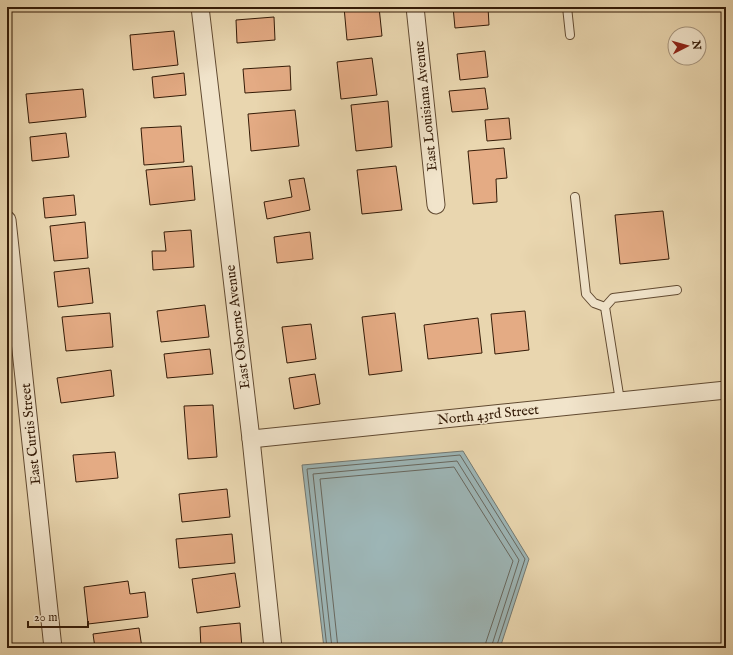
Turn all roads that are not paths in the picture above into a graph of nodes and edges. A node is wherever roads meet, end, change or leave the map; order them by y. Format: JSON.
{"nodes":[{"id":1,"x":200,"y":7,"type":"edge"},
{"id":2,"x":415,"y":7,"type":"edge"},
{"id":3,"x":567,"y":7,"type":"edge"},
{"id":4,"x":570,"y":35,"type":"dead end"},
{"id":5,"x":575,"y":197,"type":"dead end"},
{"id":6,"x":436,"y":205,"type":"dead end"},
{"id":7,"x":7,"y":220,"type":"edge"},
{"id":8,"x":677,"y":290,"type":"dead end"},
{"id":9,"x":605,"y":307,"type":"junction"},
{"id":10,"x":726,"y":390,"type":"edge"},
{"id":11,"x":620,"y":401,"type":"junction"},
{"id":12,"x":251,"y":439,"type":"junction"},
{"id":13,"x":53,"y":648,"type":"edge"},
{"id":14,"x":273,"y":648,"type":"edge"}],
"edges":[{"from":1,"to":12,"type":"street","name":"East Osborne Avenue"},
{"from":2,"to":6,"type":"street","name":"East Louisiana Avenue"},
{"from":3,"to":4,"type":"lane"},
{"from":5,"to":9,"type":"lane"},
{"from":7,"to":13,"type":"street","name":"East Curtis Street"},
{"from":8,"to":9,"type":"lane"},
{"from":9,"to":11,"type":"lane"},
{"from":10,"to":11,"type":"street","name":"North 43rd Street"},
{"from":11,"to":12,"type":"street","name":"North 43rd Street"},
{"from":12,"to":14,"type":"street","name":"East Osborne Avenue"}]}
